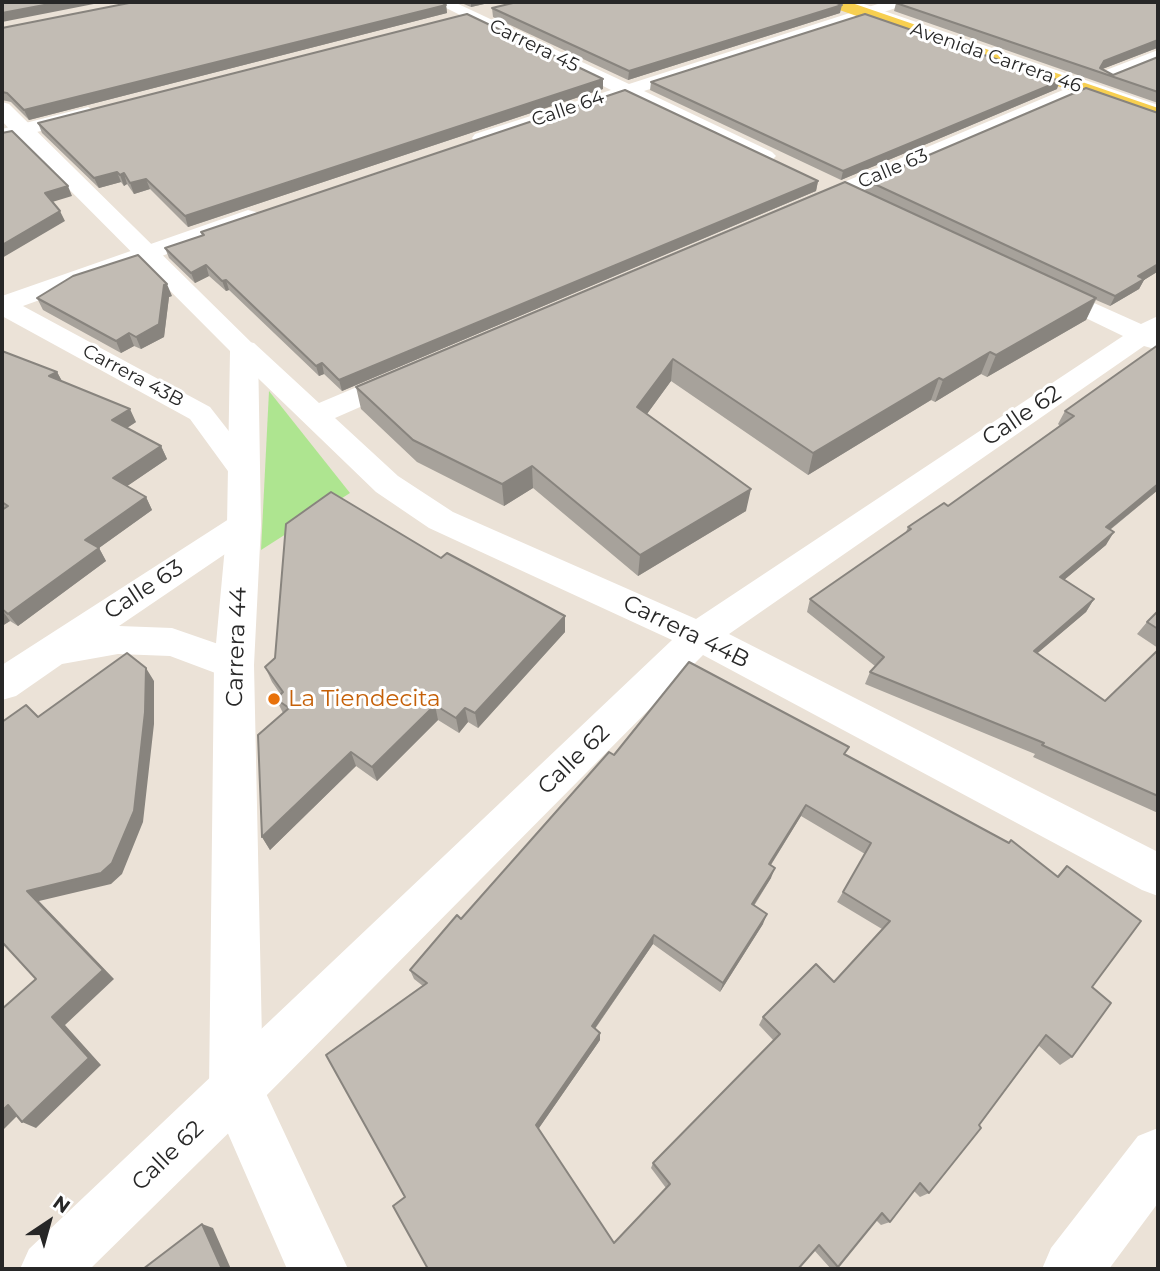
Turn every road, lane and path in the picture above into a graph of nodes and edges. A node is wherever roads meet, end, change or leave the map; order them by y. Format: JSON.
{"nodes":[{"id":1,"x":834,"y":2,"type":"edge"},
{"id":2,"x":878,"y":5,"type":"edge"},
{"id":3,"x":495,"y":8,"type":"edge"},
{"id":4,"x":442,"y":12,"type":"edge"},
{"id":5,"x":469,"y":15,"type":"junction"},
{"id":6,"x":1158,"y":55,"type":"edge"},
{"id":7,"x":1108,"y":76,"type":"junction"},
{"id":8,"x":1082,"y":88,"type":"junction"},
{"id":9,"x":625,"y":89,"type":"junction"},
{"id":10,"x":1158,"y":93,"type":"edge"},
{"id":11,"x":1158,"y":98,"type":"edge"},
{"id":12,"x":2,"y":108,"type":"edge"},
{"id":13,"x":1158,"y":108,"type":"edge"},
{"id":14,"x":100,"y":110,"type":"edge"},
{"id":15,"x":1158,"y":115,"type":"edge"},
{"id":16,"x":11,"y":132,"type":"edge"},
{"id":17,"x":463,"y":144,"type":"edge"},
{"id":18,"x":789,"y":168,"type":"edge"},
{"id":19,"x":815,"y":180,"type":"edge"},
{"id":20,"x":840,"y":192,"type":"junction"},
{"id":21,"x":865,"y":204,"type":"edge"},
{"id":22,"x":266,"y":211,"type":"edge"},
{"id":23,"x":789,"y":214,"type":"edge"},
{"id":24,"x":148,"y":251,"type":"junction"},
{"id":25,"x":1027,"y":280,"type":"edge"},
{"id":26,"x":2,"y":305,"type":"edge"},
{"id":27,"x":1153,"y":333,"type":"edge"},
{"id":28,"x":244,"y":349,"type":"junction"},
{"id":29,"x":431,"y":366,"type":"edge"},
{"id":30,"x":317,"y":415,"type":"junction"},
{"id":31,"x":244,"y":471,"type":"junction"},
{"id":32,"x":244,"y":525,"type":"junction"},
{"id":33,"x":699,"y":636,"type":"junction"},
{"id":34,"x":44,"y":655,"type":"junction"},
{"id":35,"x":234,"y":665,"type":"junction"},
{"id":36,"x":2,"y":685,"type":"edge"},
{"id":37,"x":1158,"y":875,"type":"edge"},
{"id":38,"x":236,"y":1090,"type":"junction"},
{"id":39,"x":1158,"y":1156,"type":"edge"},
{"id":40,"x":49,"y":1269,"type":"edge"},
{"id":41,"x":318,"y":1269,"type":"edge"},
{"id":42,"x":1072,"y":1269,"type":"edge"}],
"edges":[{"from":1,"to":2,"type":"main road","name":"Avenida Carrera 46"},
{"from":2,"to":7,"type":"main road","name":"Avenida Carrera 46"},
{"from":2,"to":8,"type":"main road","name":"Avenida Carrera 46"},
{"from":2,"to":9,"type":"street","name":"Calle 64"},
{"from":2,"to":11,"type":"lane"},
{"from":2,"to":13,"type":"lane"},
{"from":3,"to":5,"type":"street"},
{"from":4,"to":5,"type":"street","name":"Carrera 45"},
{"from":5,"to":9,"type":"street","name":"Carrera 45"},
{"from":6,"to":7,"type":"street"},
{"from":7,"to":10,"type":"main road","name":"Avenida Carrera 46"},
{"from":8,"to":15,"type":"main road","name":"Avenida Carrera 46"},
{"from":8,"to":20,"type":"street","name":"Calle 63"},
{"from":9,"to":17,"type":"street","name":"Calle 64"},
{"from":9,"to":18,"type":"street","name":"Carrera 45"},
{"from":12,"to":16,"type":"street"},
{"from":14,"to":16,"type":"street"},
{"from":16,"to":24,"type":"street"},
{"from":19,"to":20,"type":"street"},
{"from":20,"to":21,"type":"street"},
{"from":20,"to":23,"type":"street","name":"Calle 63"},
{"from":22,"to":24,"type":"street"},
{"from":24,"to":26,"type":"street"},
{"from":24,"to":28,"type":"street"},
{"from":25,"to":27,"type":"street"},
{"from":26,"to":31,"type":"street","name":"Carrera 43B"},
{"from":27,"to":33,"type":"street","name":"Calle 62"},
{"from":28,"to":30,"type":"street","name":"Carrera 44B"},
{"from":28,"to":31,"type":"street","name":"Carrera 44"},
{"from":29,"to":30,"type":"street"},
{"from":30,"to":33,"type":"street","name":"Carrera 44B"},
{"from":31,"to":32,"type":"street","name":"Carrera 44"},
{"from":32,"to":34,"type":"street","name":"Calle 63"},
{"from":32,"to":35,"type":"street","name":"Carrera 44"},
{"from":33,"to":37,"type":"street","name":"Carrera 44B"},
{"from":33,"to":38,"type":"street","name":"Calle 62"},
{"from":34,"to":35,"type":"street","name":"Calle 63"},
{"from":34,"to":36,"type":"street","name":"Calle 63"},
{"from":35,"to":38,"type":"street","name":"Carrera 44"},
{"from":38,"to":40,"type":"street","name":"Calle 62"},
{"from":38,"to":41,"type":"street","name":"Carrera 44"},
{"from":39,"to":42,"type":"street"}]}
